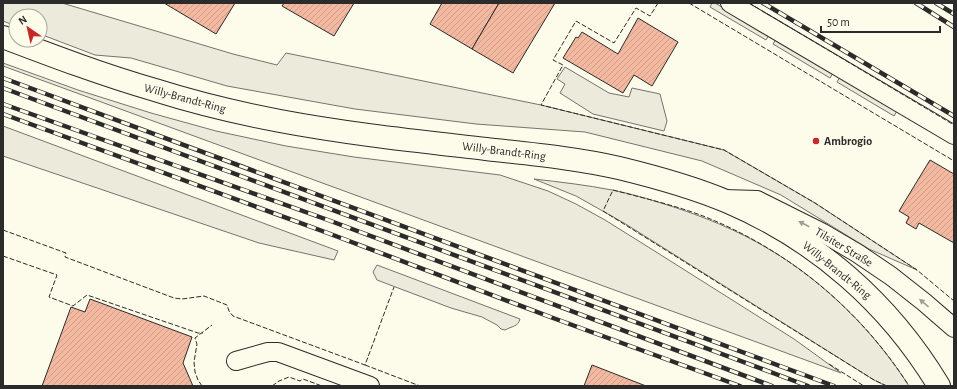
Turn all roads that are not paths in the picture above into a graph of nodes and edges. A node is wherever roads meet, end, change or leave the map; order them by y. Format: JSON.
{"nodes":[{"id":1,"x":730,"y":3,"type":"edge"},
{"id":2,"x":3,"y":37,"type":"edge"},
{"id":3,"x":954,"y":136,"type":"edge"},
{"id":4,"x":720,"y":199,"type":"junction"},
{"id":5,"x":954,"y":328,"type":"edge"},
{"id":6,"x":236,"y":361,"type":"dead end"},
{"id":7,"x":370,"y":386,"type":"edge"},
{"id":8,"x":939,"y":386,"type":"edge"}],
"edges":[{"from":1,"to":3,"type":"street"},
{"from":2,"to":4,"type":"main road","name":"Willy-Brandt-Ring"},
{"from":5,"to":4,"type":"street","name":"Tilsiter Straße","one_way":true},
{"from":4,"to":8,"type":"main road","name":"Willy-Brandt-Ring"},
{"from":6,"to":7,"type":"street"}]}
